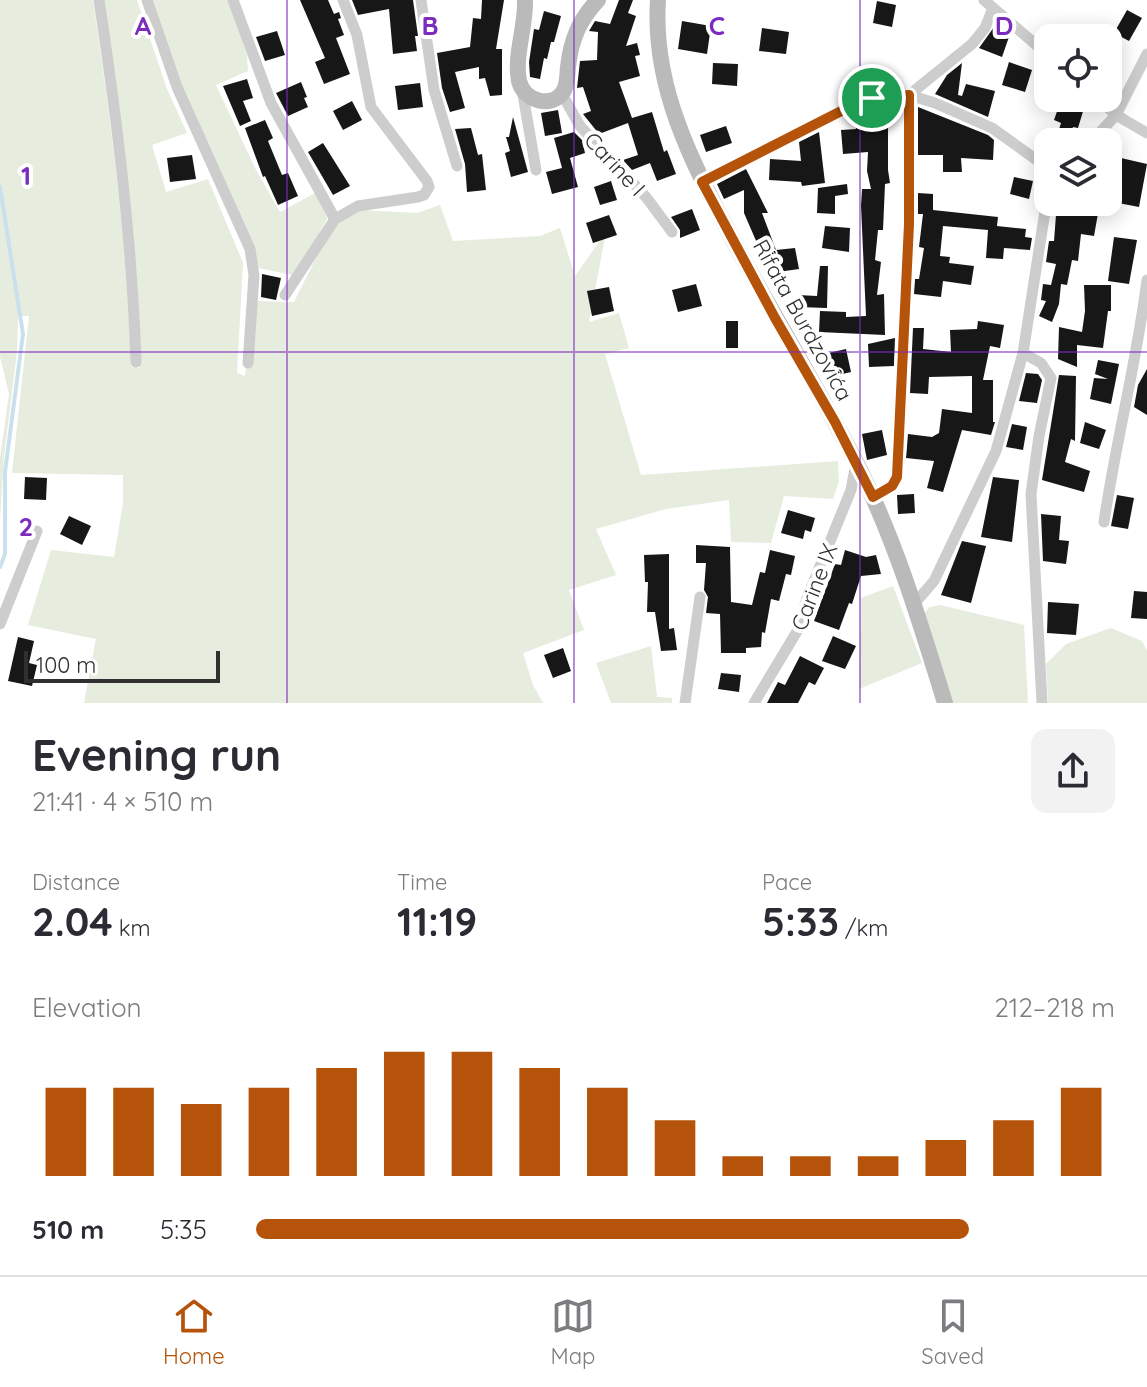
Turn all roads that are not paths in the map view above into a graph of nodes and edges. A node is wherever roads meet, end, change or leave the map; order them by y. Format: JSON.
{"nodes":[{"id":1,"x":99,"y":0,"type":"edge"},
{"id":2,"x":147,"y":0,"type":"edge"},
{"id":3,"x":233,"y":0,"type":"edge"},
{"id":4,"x":343,"y":0,"type":"edge"},
{"id":5,"x":421,"y":0,"type":"edge"},
{"id":6,"x":525,"y":0,"type":"edge"},
{"id":7,"x":598,"y":0,"type":"edge"},
{"id":8,"x":658,"y":0,"type":"edge"},
{"id":9,"x":988,"y":4,"type":"edge"},
{"id":10,"x":1034,"y":43,"type":"edge"},
{"id":11,"x":1147,"y":54,"type":"edge"},
{"id":12,"x":522,"y":89,"type":"junction"},
{"id":13,"x":562,"y":94,"type":"junction"},
{"id":14,"x":909,"y":95,"type":"junction"},
{"id":15,"x":1113,"y":112,"type":"edge"},
{"id":16,"x":1116,"y":115,"type":"junction"},
{"id":17,"x":1104,"y":128,"type":"edge"},
{"id":18,"x":1147,"y":133,"type":"edge"},
{"id":19,"x":1034,"y":158,"type":"edge"},
{"id":20,"x":457,"y":166,"type":"dead end"},
{"id":21,"x":536,"y":170,"type":"dead end"},
{"id":22,"x":702,"y":182,"type":"junction"},
{"id":23,"x":1044,"y":216,"type":"edge"},
{"id":24,"x":335,"y":219,"type":"junction"},
{"id":25,"x":672,"y":232,"type":"dead end"},
{"id":26,"x":1147,"y":280,"type":"edge"},
{"id":27,"x":285,"y":295,"type":"dead end"},
{"id":28,"x":1145,"y":307,"type":"edge"},
{"id":29,"x":1023,"y":353,"type":"junction"},
{"id":30,"x":136,"y":362,"type":"dead end"},
{"id":31,"x":248,"y":363,"type":"dead end"},
{"id":32,"x":856,"y":463,"type":"junction"},
{"id":33,"x":873,"y":497,"type":"junction"},
{"id":34,"x":1104,"y":522,"type":"dead end"},
{"id":35,"x":37,"y":531,"type":"dead end"},
{"id":36,"x":700,"y":597,"type":"dead end"},
{"id":37,"x":914,"y":604,"type":"junction"},
{"id":38,"x":0,"y":624,"type":"edge"},
{"id":39,"x":685,"y":703,"type":"edge"},
{"id":40,"x":754,"y":703,"type":"edge"},
{"id":41,"x":945,"y":703,"type":"edge"},
{"id":42,"x":1042,"y":703,"type":"edge"}],
"edges":[{"from":1,"to":30,"type":"street"},
{"from":2,"to":31,"type":"street"},
{"from":3,"to":24,"type":"street"},
{"from":4,"to":24,"type":"street"},
{"from":5,"to":20,"type":"street"},
{"from":6,"to":12,"type":"street"},
{"from":7,"to":13,"type":"street"},
{"from":8,"to":22,"type":"street","name":"Rifata Burdzovića"},
{"from":9,"to":10,"type":"street"},
{"from":9,"to":14,"type":"street"},
{"from":11,"to":16,"type":"street"},
{"from":12,"to":13,"type":"street"},
{"from":12,"to":21,"type":"street"},
{"from":13,"to":25,"type":"street","name":"Carine I"},
{"from":14,"to":19,"type":"street"},
{"from":14,"to":22,"type":"street"},
{"from":14,"to":33,"type":"street"},
{"from":15,"to":16,"type":"street"},
{"from":16,"to":17,"type":"street"},
{"from":16,"to":18,"type":"street"},
{"from":22,"to":32,"type":"street","name":"Rifata Burdzovića"},
{"from":23,"to":29,"type":"street"},
{"from":24,"to":27,"type":"street"},
{"from":26,"to":28,"type":"street"},
{"from":28,"to":34,"type":"street"},
{"from":29,"to":37,"type":"street"},
{"from":29,"to":42,"type":"street"},
{"from":32,"to":33,"type":"street","name":"Rifata Burdzovića"},
{"from":32,"to":40,"type":"street","name":"Carine IX"},
{"from":33,"to":37,"type":"street","name":"Rifata Burdzovića"},
{"from":35,"to":38,"type":"street"},
{"from":36,"to":39,"type":"street"},
{"from":37,"to":41,"type":"street","name":"Rifata Burdzovića"}]}
